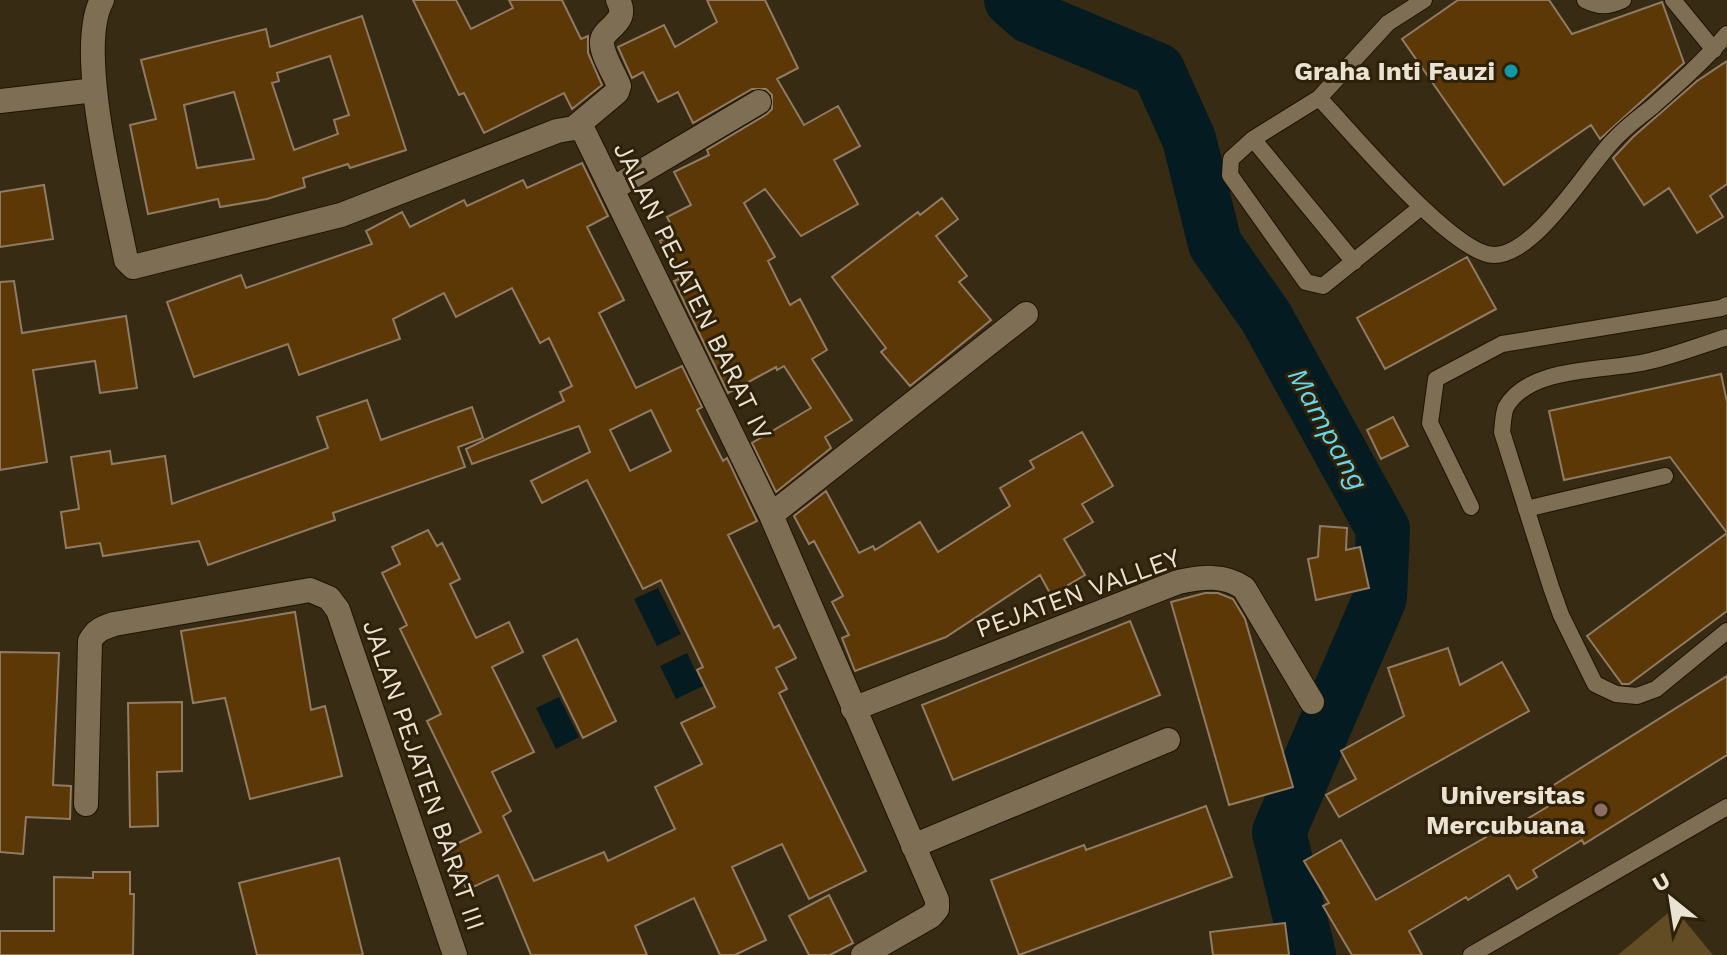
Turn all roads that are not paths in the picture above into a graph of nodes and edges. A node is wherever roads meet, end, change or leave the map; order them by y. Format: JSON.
{"nodes":[{"id":1,"x":102,"y":0,"type":"edge"},
{"id":2,"x":618,"y":0,"type":"edge"},
{"id":3,"x":1424,"y":0,"type":"edge"},
{"id":4,"x":1585,"y":0,"type":"edge"},
{"id":5,"x":1623,"y":0,"type":"edge"},
{"id":6,"x":1673,"y":0,"type":"edge"},
{"id":7,"x":1727,"y":34,"type":"edge"},
{"id":8,"x":1714,"y":50,"type":"junction"},
{"id":9,"x":95,"y":90,"type":"junction"},
{"id":10,"x":1319,"y":98,"type":"junction"},
{"id":11,"x":0,"y":101,"type":"edge"},
{"id":12,"x":759,"y":102,"type":"dead end"},
{"id":13,"x":574,"y":128,"type":"junction"},
{"id":14,"x":1253,"y":139,"type":"junction"},
{"id":15,"x":612,"y":189,"type":"junction"},
{"id":16,"x":1420,"y":208,"type":"junction"},
{"id":17,"x":1354,"y":262,"type":"junction"},
{"id":18,"x":1727,"y":305,"type":"edge"},
{"id":19,"x":1026,"y":314,"type":"dead end"},
{"id":20,"x":1727,"y":337,"type":"edge"},
{"id":21,"x":1665,"y":476,"type":"dead end"},
{"id":22,"x":1471,"y":507,"type":"dead end"},
{"id":23,"x":1526,"y":509,"type":"junction"},
{"id":24,"x":771,"y":515,"type":"junction"},
{"id":25,"x":1727,"y":631,"type":"edge"},
{"id":26,"x":1312,"y":702,"type":"dead end"},
{"id":27,"x":853,"y":709,"type":"junction"},
{"id":28,"x":1168,"y":740,"type":"dead end"},
{"id":29,"x":86,"y":804,"type":"dead end"},
{"id":30,"x":1727,"y":807,"type":"edge"},
{"id":31,"x":913,"y":846,"type":"junction"},
{"id":32,"x":455,"y":955,"type":"edge"},
{"id":33,"x":863,"y":955,"type":"edge"},
{"id":34,"x":1471,"y":955,"type":"edge"}],
"edges":[{"from":1,"to":9,"type":"street"},
{"from":2,"to":13,"type":"street"},
{"from":3,"to":10,"type":"lane"},
{"from":4,"to":5,"type":"lane"},
{"from":6,"to":8,"type":"lane"},
{"from":7,"to":8,"type":"lane"},
{"from":8,"to":16,"type":"lane"},
{"from":9,"to":11,"type":"street"},
{"from":9,"to":13,"type":"street"},
{"from":10,"to":14,"type":"lane"},
{"from":10,"to":16,"type":"lane"},
{"from":12,"to":15,"type":"street"},
{"from":13,"to":15,"type":"street","name":"JALAN PEJATEN BARAT IV"},
{"from":14,"to":17,"type":"lane"},
{"from":14,"to":17,"type":"lane"},
{"from":15,"to":24,"type":"street","name":"JALAN PEJATEN BARAT IV"},
{"from":16,"to":17,"type":"lane"},
{"from":18,"to":22,"type":"lane"},
{"from":19,"to":24,"type":"street"},
{"from":20,"to":23,"type":"lane"},
{"from":21,"to":23,"type":"lane"},
{"from":23,"to":25,"type":"lane"},
{"from":24,"to":27,"type":"street","name":"JALAN PEJATEN BARAT IV"},
{"from":26,"to":27,"type":"street","name":"PEJATEN VALLEY"},
{"from":27,"to":31,"type":"street","name":"JALAN PEJATEN BARAT IV"},
{"from":28,"to":31,"type":"street"},
{"from":29,"to":32,"type":"street","name":"JALAN PEJATEN BARAT III"},
{"from":30,"to":34,"type":"lane"},
{"from":31,"to":33,"type":"street","name":"JALAN PEJATEN BARAT IV"}]}
